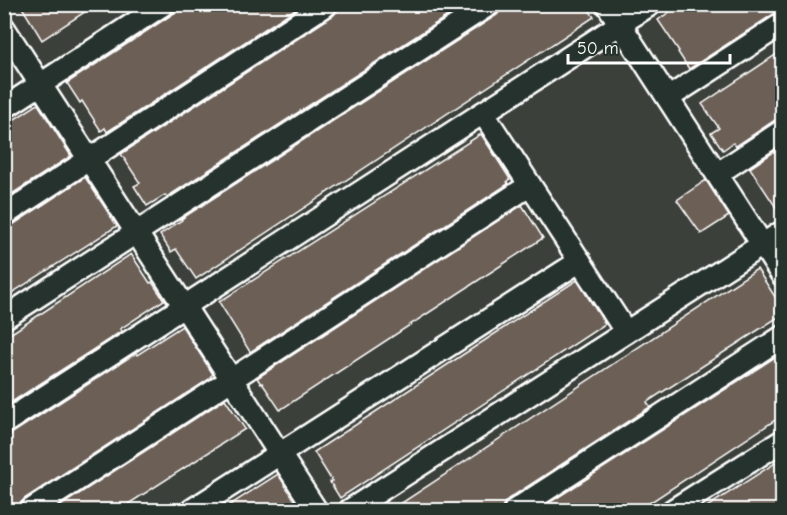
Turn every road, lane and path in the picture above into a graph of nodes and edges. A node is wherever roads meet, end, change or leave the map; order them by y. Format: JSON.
{"nodes":[{"id":1,"x":164,"y":4,"type":"edge"},
{"id":2,"x":327,"y":4,"type":"edge"},
{"id":3,"x":490,"y":4,"type":"edge"},
{"id":4,"x":608,"y":4,"type":"edge"},
{"id":5,"x":651,"y":4,"type":"edge"},
{"id":6,"x":620,"y":24,"type":"junction"},
{"id":7,"x":783,"y":24,"type":"edge"},
{"id":8,"x":4,"y":28,"type":"edge"},
{"id":9,"x":41,"y":84,"type":"junction"},
{"id":10,"x":668,"y":98,"type":"junction"},
{"id":11,"x":4,"y":108,"type":"edge"},
{"id":12,"x":483,"y":113,"type":"junction"},
{"id":13,"x":783,"y":131,"type":"edge"},
{"id":14,"x":89,"y":159,"type":"junction"},
{"id":15,"x":717,"y":174,"type":"junction"},
{"id":16,"x":530,"y":185,"type":"junction"},
{"id":17,"x":4,"y":215,"type":"edge"},
{"id":18,"x":783,"y":232,"type":"edge"},
{"id":19,"x":137,"y":233,"type":"junction"},
{"id":20,"x":763,"y":244,"type":"junction"},
{"id":21,"x":580,"y":261,"type":"junction"},
{"id":22,"x":783,"y":275,"type":"edge"},
{"id":23,"x":184,"y":306,"type":"junction"},
{"id":24,"x":4,"y":318,"type":"edge"},
{"id":25,"x":626,"y":332,"type":"junction"},
{"id":26,"x":783,"y":337,"type":"edge"},
{"id":27,"x":232,"y":379,"type":"junction"},
{"id":28,"x":4,"y":423,"type":"edge"},
{"id":29,"x":783,"y":441,"type":"edge"},
{"id":30,"x":280,"y":454,"type":"junction"},
{"id":31,"x":31,"y":510,"type":"edge"},
{"id":32,"x":192,"y":510,"type":"edge"},
{"id":33,"x":316,"y":510,"type":"edge"},
{"id":34,"x":350,"y":510,"type":"edge"},
{"id":35,"x":515,"y":510,"type":"edge"},
{"id":36,"x":673,"y":510,"type":"edge"}],
"edges":[{"from":1,"to":9,"type":"street"},
{"from":2,"to":14,"type":"street"},
{"from":3,"to":19,"type":"street"},
{"from":4,"to":6,"type":"street"},
{"from":5,"to":6,"type":"street"},
{"from":6,"to":10,"type":"street"},
{"from":6,"to":12,"type":"street"},
{"from":7,"to":10,"type":"street"},
{"from":8,"to":9,"type":"street"},
{"from":9,"to":11,"type":"street"},
{"from":9,"to":14,"type":"street"},
{"from":10,"to":15,"type":"street"},
{"from":12,"to":16,"type":"street"},
{"from":12,"to":23,"type":"street"},
{"from":13,"to":15,"type":"street"},
{"from":14,"to":17,"type":"street"},
{"from":14,"to":19,"type":"street"},
{"from":15,"to":20,"type":"street"},
{"from":16,"to":21,"type":"street"},
{"from":16,"to":27,"type":"street"},
{"from":18,"to":20,"type":"street"},
{"from":19,"to":23,"type":"street"},
{"from":19,"to":24,"type":"street"},
{"from":20,"to":22,"type":"street"},
{"from":20,"to":25,"type":"street"},
{"from":21,"to":25,"type":"street"},
{"from":21,"to":30,"type":"street"},
{"from":23,"to":27,"type":"street"},
{"from":23,"to":28,"type":"street"},
{"from":25,"to":34,"type":"street"},
{"from":26,"to":35,"type":"street"},
{"from":27,"to":30,"type":"street"},
{"from":27,"to":31,"type":"street"},
{"from":29,"to":36,"type":"street"},
{"from":30,"to":32,"type":"street"},
{"from":30,"to":33,"type":"street"}]}
